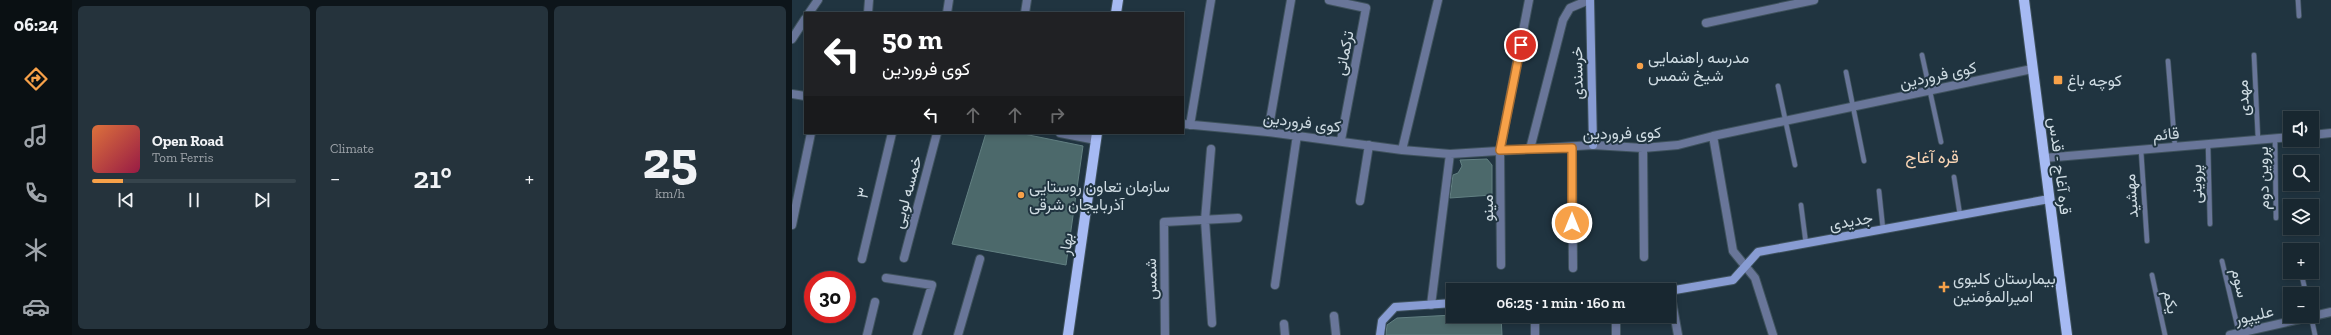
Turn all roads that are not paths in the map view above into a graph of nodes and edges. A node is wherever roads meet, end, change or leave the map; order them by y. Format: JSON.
{"nodes":[{"id":1,"x":818,"y":0,"type":"edge"},
{"id":2,"x":870,"y":0,"type":"edge"},
{"id":3,"x":949,"y":0,"type":"edge"},
{"id":4,"x":1027,"y":0,"type":"edge"},
{"id":5,"x":1118,"y":0,"type":"edge"},
{"id":6,"x":1210,"y":0,"type":"edge"},
{"id":7,"x":1291,"y":0,"type":"edge"},
{"id":8,"x":1329,"y":0,"type":"edge"},
{"id":9,"x":1438,"y":0,"type":"edge"},
{"id":10,"x":1529,"y":0,"type":"edge"},
{"id":11,"x":1590,"y":0,"type":"edge"},
{"id":12,"x":1814,"y":0,"type":"edge"},
{"id":13,"x":2024,"y":0,"type":"edge"},
{"id":14,"x":2298,"y":0,"type":"edge"},
{"id":15,"x":810,"y":12,"type":"edge"},
{"id":16,"x":868,"y":12,"type":"edge"},
{"id":17,"x":947,"y":12,"type":"edge"},
{"id":18,"x":1025,"y":12,"type":"edge"},
{"id":19,"x":1116,"y":12,"type":"edge"},
{"id":20,"x":2299,"y":16,"type":"dead end"},
{"id":21,"x":804,"y":21,"type":"edge"},
{"id":22,"x":1706,"y":23,"type":"dead end"},
{"id":23,"x":792,"y":39,"type":"edge"},
{"id":24,"x":1922,"y":55,"type":"dead end"},
{"id":25,"x":2254,"y":56,"type":"dead end"},
{"id":26,"x":2168,"y":61,"type":"dead end"},
{"id":27,"x":2032,"y":69,"type":"junction"},
{"id":28,"x":1846,"y":72,"type":"dead end"},
{"id":29,"x":1778,"y":86,"type":"dead end"},
{"id":30,"x":1930,"y":92,"type":"junction"},
{"id":31,"x":792,"y":94,"type":"edge"},
{"id":32,"x":804,"y":96,"type":"edge"},
{"id":33,"x":1853,"y":107,"type":"junction"},
{"id":34,"x":1786,"y":120,"type":"junction"},
{"id":35,"x":1187,"y":124,"type":"edge"},
{"id":36,"x":1268,"y":132,"type":"junction"},
{"id":37,"x":2331,"y":133,"type":"edge"},
{"id":38,"x":811,"y":134,"type":"edge"},
{"id":39,"x":892,"y":134,"type":"edge"},
{"id":40,"x":938,"y":134,"type":"edge"},
{"id":41,"x":1069,"y":134,"type":"edge"},
{"id":42,"x":2319,"y":134,"type":"edge"},
{"id":43,"x":1297,"y":135,"type":"junction"},
{"id":44,"x":1713,"y":136,"type":"junction"},
{"id":45,"x":1096,"y":137,"type":"edge"},
{"id":46,"x":2283,"y":137,"type":"edge"},
{"id":47,"x":2275,"y":138,"type":"junction"},
{"id":48,"x":2258,"y":139,"type":"junction"},
{"id":49,"x":1341,"y":140,"type":"junction"},
{"id":50,"x":1941,"y":142,"type":"dead end"},
{"id":51,"x":1369,"y":144,"type":"junction"},
{"id":52,"x":2208,"y":144,"type":"junction"},
{"id":53,"x":1593,"y":145,"type":"junction"},
{"id":54,"x":2176,"y":147,"type":"junction"},
{"id":55,"x":1572,"y":148,"type":"junction"},
{"id":56,"x":1643,"y":148,"type":"junction"},
{"id":57,"x":1211,"y":149,"type":"dead end"},
{"id":58,"x":1530,"y":149,"type":"junction"},
{"id":59,"x":1402,"y":150,"type":"junction"},
{"id":60,"x":1500,"y":150,"type":"junction"},
{"id":61,"x":2141,"y":150,"type":"junction"},
{"id":62,"x":1450,"y":154,"type":"junction"},
{"id":63,"x":2044,"y":158,"type":"junction"},
{"id":64,"x":1864,"y":161,"type":"dead end"},
{"id":65,"x":1795,"y":165,"type":"dead end"},
{"id":66,"x":1954,"y":176,"type":"dead end"},
{"id":67,"x":1879,"y":191,"type":"dead end"},
{"id":68,"x":2049,"y":199,"type":"junction"},
{"id":69,"x":1360,"y":201,"type":"dead end"},
{"id":70,"x":1802,"y":205,"type":"dead end"},
{"id":71,"x":1960,"y":215,"type":"junction"},
{"id":72,"x":1238,"y":218,"type":"dead end"},
{"id":73,"x":2276,"y":218,"type":"dead end"},
{"id":74,"x":1205,"y":220,"type":"junction"},
{"id":75,"x":2210,"y":224,"type":"dead end"},
{"id":76,"x":792,"y":225,"type":"edge"},
{"id":77,"x":1883,"y":229,"type":"junction"},
{"id":78,"x":2147,"y":241,"type":"dead end"},
{"id":79,"x":1806,"y":244,"type":"junction"},
{"id":80,"x":1644,"y":257,"type":"dead end"},
{"id":81,"x":904,"y":258,"type":"dead end"},
{"id":82,"x":862,"y":259,"type":"dead end"},
{"id":83,"x":980,"y":259,"type":"dead end"},
{"id":84,"x":2222,"y":261,"type":"dead end"},
{"id":85,"x":1501,"y":265,"type":"dead end"},
{"id":86,"x":1745,"y":266,"type":"junction"},
{"id":87,"x":1573,"y":268,"type":"dead end"},
{"id":88,"x":2152,"y":274,"type":"dead end"},
{"id":89,"x":886,"y":278,"type":"dead end"},
{"id":90,"x":1275,"y":285,"type":"dead end"},
{"id":91,"x":1676,"y":290,"type":"edge"},
{"id":92,"x":876,"y":302,"type":"dead end"},
{"id":93,"x":1446,"y":304,"type":"edge"},
{"id":94,"x":1431,"y":305,"type":"junction"},
{"id":95,"x":2331,"y":312,"type":"edge"},
{"id":96,"x":2319,"y":314,"type":"edge"},
{"id":97,"x":1334,"y":316,"type":"dead end"},
{"id":98,"x":1212,"y":323,"type":"dead end"},
{"id":99,"x":1535,"y":323,"type":"edge"},
{"id":100,"x":1616,"y":323,"type":"edge"},
{"id":101,"x":1676,"y":323,"type":"edge"},
{"id":102,"x":2283,"y":323,"type":"edge"},
{"id":103,"x":2312,"y":323,"type":"edge"},
{"id":104,"x":1284,"y":324,"type":"dead end"},
{"id":105,"x":2239,"y":334,"type":"edge"},
{"id":106,"x":867,"y":335,"type":"edge"},
{"id":107,"x":917,"y":335,"type":"edge"},
{"id":108,"x":958,"y":335,"type":"edge"},
{"id":109,"x":1068,"y":335,"type":"edge"},
{"id":110,"x":1165,"y":335,"type":"edge"},
{"id":111,"x":1285,"y":335,"type":"edge"},
{"id":112,"x":1336,"y":335,"type":"edge"},
{"id":113,"x":1380,"y":335,"type":"edge"},
{"id":114,"x":1535,"y":335,"type":"edge"},
{"id":115,"x":1616,"y":335,"type":"edge"},
{"id":116,"x":1678,"y":335,"type":"edge"},
{"id":117,"x":1773,"y":335,"type":"edge"},
{"id":118,"x":2067,"y":335,"type":"edge"},
{"id":119,"x":2165,"y":335,"type":"edge"},
{"id":120,"x":2230,"y":335,"type":"edge"},
{"id":121,"x":2314,"y":335,"type":"edge"}],
"edges":[{"from":1,"to":15,"type":"street"},
{"from":2,"to":16,"type":"street"},
{"from":3,"to":17,"type":"street"},
{"from":4,"to":18,"type":"street"},
{"from":5,"to":19,"type":"main road"},
{"from":6,"to":35,"type":"street"},
{"from":7,"to":36,"type":"street"},
{"from":8,"to":49,"type":"street","name":"ترکمانی"},
{"from":9,"to":59,"type":"street"},
{"from":10,"to":60,"type":"street","name":"مینو"},
{"from":11,"to":53,"type":"street","name":"خرسندی"},
{"from":11,"to":58,"type":"street"},
{"from":12,"to":22,"type":"street"},
{"from":13,"to":27,"type":"main road","name":"قره آغاج - قدس"},
{"from":14,"to":20,"type":"lane"},
{"from":21,"to":23,"type":"street"},
{"from":24,"to":30,"type":"lane"},
{"from":25,"to":48,"type":"lane","name":"مهدی"},
{"from":26,"to":54,"type":"lane"},
{"from":27,"to":30,"type":"street","name":"کوی فروردین"},
{"from":27,"to":63,"type":"main road","name":"قره آغاج - قدس"},
{"from":28,"to":33,"type":"lane"},
{"from":29,"to":34,"type":"lane"},
{"from":30,"to":33,"type":"street","name":"کوی فروردین"},
{"from":30,"to":50,"type":"lane"},
{"from":31,"to":32,"type":"street"},
{"from":33,"to":34,"type":"street","name":"کوی فروردین"},
{"from":33,"to":64,"type":"lane"},
{"from":34,"to":44,"type":"street","name":"کوی فروردین"},
{"from":34,"to":65,"type":"lane"},
{"from":35,"to":36,"type":"street","name":"کوی فروردین"},
{"from":36,"to":43,"type":"street","name":"کوی فروردین"},
{"from":37,"to":42,"type":"street"},
{"from":38,"to":76,"type":"street"},
{"from":39,"to":82,"type":"street","name":"۳"},
{"from":40,"to":81,"type":"street","name":"خمسه لویی"},
{"from":41,"to":45,"type":"street"},
{"from":43,"to":49,"type":"street","name":"کوی فروردین"},
{"from":43,"to":90,"type":"street"},
{"from":44,"to":56,"type":"street","name":"کوی فروردین"},
{"from":44,"to":86,"type":"street"},
{"from":45,"to":109,"type":"main road","name":"بهار"},
{"from":46,"to":47,"type":"street","name":"قائم"},
{"from":47,"to":48,"type":"street","name":"قائم"},
{"from":47,"to":73,"type":"lane","name":"پروین دوم"},
{"from":48,"to":52,"type":"street","name":"قائم"},
{"from":49,"to":51,"type":"street","name":"کوی فروردین"},
{"from":51,"to":59,"type":"street","name":"کوی فروردین"},
{"from":51,"to":69,"type":"street"},
{"from":52,"to":54,"type":"street","name":"قائم"},
{"from":52,"to":75,"type":"lane","name":"پروینی"},
{"from":53,"to":55,"type":"street","name":"کوی فروردین"},
{"from":53,"to":56,"type":"street","name":"کوی فروردین"},
{"from":54,"to":61,"type":"street","name":"قائم"},
{"from":55,"to":58,"type":"street","name":"کوی فروردین"},
{"from":55,"to":87,"type":"street"},
{"from":56,"to":80,"type":"street"},
{"from":57,"to":74,"type":"street"},
{"from":58,"to":60,"type":"street","name":"کوی فروردین"},
{"from":59,"to":62,"type":"street","name":"کوی فروردین"},
{"from":60,"to":62,"type":"street","name":"کوی فروردین"},
{"from":60,"to":85,"type":"street","name":"مینو"},
{"from":61,"to":63,"type":"street","name":"قائم"},
{"from":61,"to":78,"type":"lane","name":"مهشید"},
{"from":62,"to":94,"type":"street"},
{"from":63,"to":68,"type":"main road","name":"قره آغاج - قدس"},
{"from":66,"to":71,"type":"lane"},
{"from":67,"to":77,"type":"lane"},
{"from":68,"to":71,"type":"street","name":"جدیدی"},
{"from":68,"to":118,"type":"main road","name":"قره آغاج - قدس"},
{"from":70,"to":79,"type":"lane"},
{"from":71,"to":77,"type":"street","name":"جدیدی"},
{"from":72,"to":74,"type":"street"},
{"from":74,"to":98,"type":"street"},
{"from":74,"to":110,"type":"street","name":"شمس"},
{"from":77,"to":79,"type":"street","name":"جدیدی"},
{"from":79,"to":86,"type":"street","name":"جدیدی"},
{"from":83,"to":108,"type":"street"},
{"from":84,"to":105,"type":"lane","name":"سوم"},
{"from":86,"to":91,"type":"street","name":"جدیدی"},
{"from":86,"to":117,"type":"street"},
{"from":88,"to":119,"type":"lane","name":"یکم"},
{"from":89,"to":107,"type":"street"},
{"from":92,"to":106,"type":"street"},
{"from":93,"to":94,"type":"street"},
{"from":94,"to":113,"type":"street"},
{"from":95,"to":96,"type":"street","name":"علیپور"},
{"from":97,"to":112,"type":"street"},
{"from":99,"to":114,"type":"street"},
{"from":100,"to":115,"type":"street"},
{"from":101,"to":116,"type":"street"},
{"from":102,"to":105,"type":"street","name":"علیپور"},
{"from":103,"to":121,"type":"lane"},
{"from":104,"to":111,"type":"street"},
{"from":105,"to":120,"type":"street","name":"علیپور"}]}
